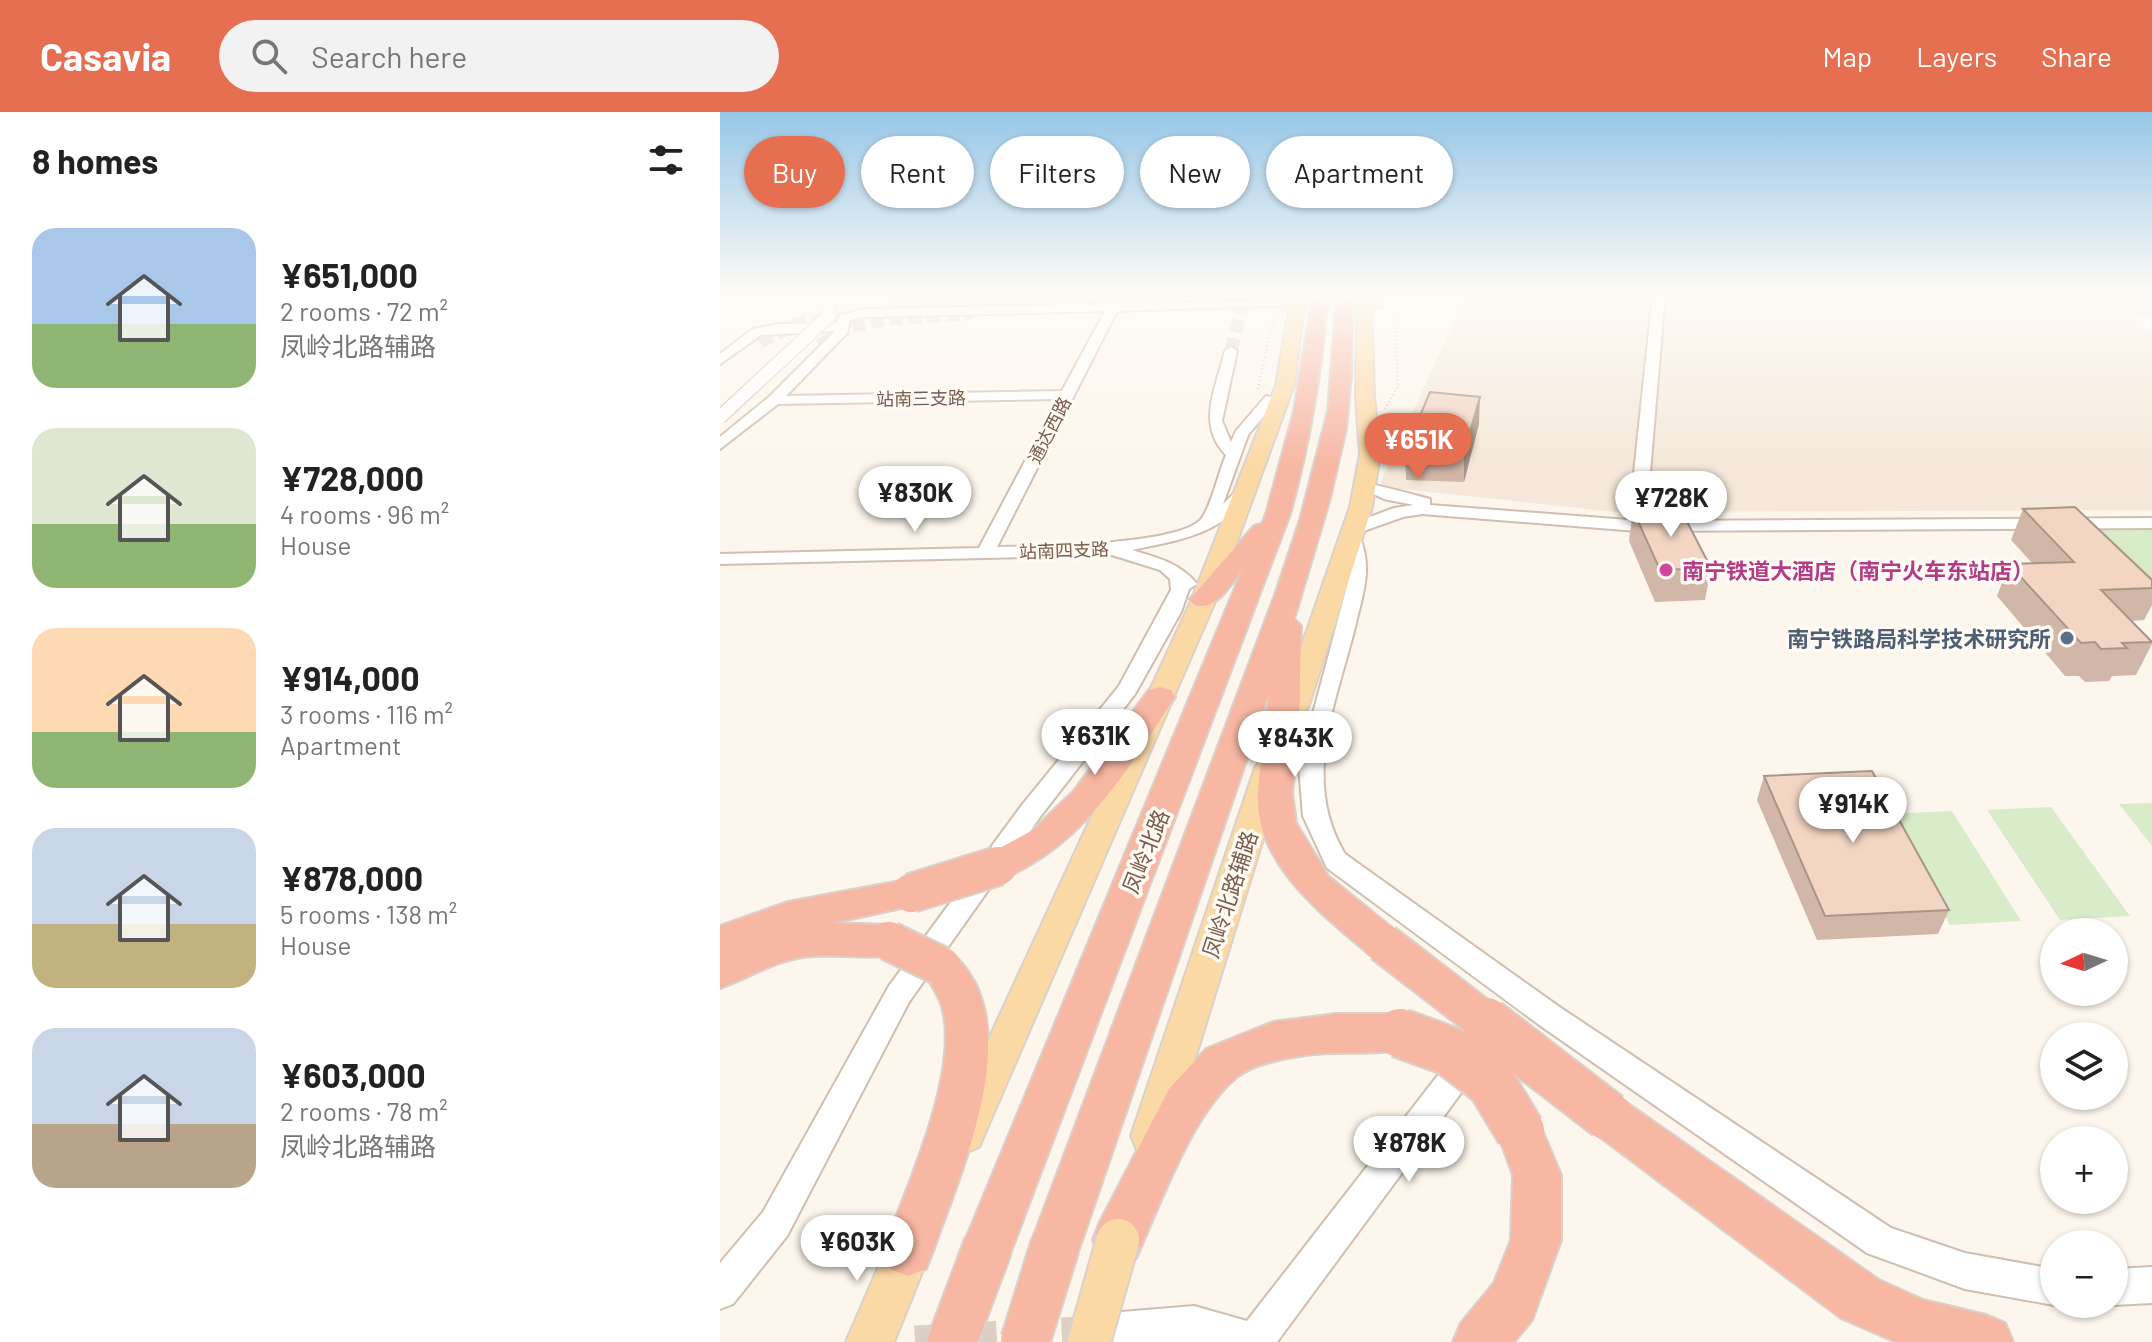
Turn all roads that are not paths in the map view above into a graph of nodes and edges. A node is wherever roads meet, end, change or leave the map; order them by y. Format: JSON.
{"nodes":[{"id":1,"x":750,"y":350,"type":"tunnel mouth"},
{"id":2,"x":773,"y":350,"type":"tunnel mouth"},
{"id":3,"x":792,"y":350,"type":"tunnel mouth"},
{"id":4,"x":814,"y":350,"type":"tunnel mouth"},
{"id":5,"x":824,"y":350,"type":"tunnel mouth"},
{"id":6,"x":1088,"y":350,"type":"edge"},
{"id":7,"x":1307,"y":350,"type":"edge"},
{"id":8,"x":1309,"y":350,"type":"edge"},
{"id":9,"x":1324,"y":350,"type":"edge"},
{"id":10,"x":1342,"y":350,"type":"edge"},
{"id":11,"x":1354,"y":350,"type":"edge"},
{"id":12,"x":1367,"y":350,"type":"edge"},
{"id":13,"x":1654,"y":350,"type":"edge"},
{"id":14,"x":1231,"y":351,"type":"tunnel mouth"},
{"id":15,"x":720,"y":376,"type":"edge"},
{"id":16,"x":1067,"y":395,"type":"junction"},
{"id":17,"x":720,"y":397,"type":"edge"},
{"id":18,"x":1271,"y":399,"type":"junction"},
{"id":19,"x":774,"y":400,"type":"junction"},
{"id":20,"x":720,"y":417,"type":"edge"},
{"id":21,"x":1255,"y":433,"type":"junction"},
{"id":22,"x":1372,"y":441,"type":"junction"},
{"id":23,"x":722,"y":443,"type":"edge"},
{"id":24,"x":1234,"y":454,"type":"junction"},
{"id":25,"x":1365,"y":486,"type":"junction"},
{"id":26,"x":1247,"y":490,"type":"junction"},
{"id":27,"x":1461,"y":509,"type":"junction"},
{"id":28,"x":1278,"y":514,"type":"junction"},
{"id":29,"x":1209,"y":522,"type":"junction"},
{"id":30,"x":2152,"y":523,"type":"edge"},
{"id":31,"x":1637,"y":526,"type":"junction"},
{"id":32,"x":1352,"y":533,"type":"junction"},
{"id":33,"x":1110,"y":550,"type":"junction"},
{"id":34,"x":985,"y":553,"type":"junction"},
{"id":35,"x":720,"y":559,"type":"edge"},
{"id":36,"x":1179,"y":574,"type":"junction"},
{"id":37,"x":1289,"y":595,"type":"junction"},
{"id":38,"x":1204,"y":599,"type":"junction"},
{"id":39,"x":1188,"y":633,"type":"junction"},
{"id":40,"x":1160,"y":697,"type":"junction"},
{"id":41,"x":1283,"y":729,"type":"junction"},
{"id":42,"x":720,"y":942,"type":"edge"},
{"id":43,"x":720,"y":971,"type":"edge"},
{"id":44,"x":1519,"y":993,"type":"junction"},
{"id":45,"x":1118,"y":1240,"type":"junction"},
{"id":46,"x":908,"y":1251,"type":"junction"},
{"id":47,"x":2152,"y":1285,"type":"edge"},
{"id":48,"x":2040,"y":1286,"type":"edge"},
{"id":49,"x":2128,"y":1286,"type":"edge"},
{"id":50,"x":720,"y":1291,"type":"edge"},
{"id":51,"x":1093,"y":1337,"type":"edge"},
{"id":52,"x":1255,"y":1341,"type":"edge"},
{"id":53,"x":870,"y":1342,"type":"edge"},
{"id":54,"x":952,"y":1342,"type":"edge"},
{"id":55,"x":1025,"y":1342,"type":"edge"},
{"id":56,"x":1480,"y":1342,"type":"edge"},
{"id":57,"x":1986,"y":1342,"type":"edge"}],
"edges":[{"from":1,"to":15,"type":"street"},
{"from":2,"to":17,"type":"street"},
{"from":3,"to":20,"type":"street","bridge":true},
{"from":4,"to":23,"type":"street"},
{"from":5,"to":19,"type":"street"},
{"from":6,"to":16,"type":"street","name":"通达西路"},
{"from":7,"to":18,"type":"main road"},
{"from":8,"to":21,"type":"main road"},
{"from":9,"to":28,"type":"highway","name":"凤岭北路"},
{"from":10,"to":37,"type":"highway"},
{"from":11,"to":22,"type":"main road","name":"凤岭北路辅路"},
{"from":12,"to":22,"type":"main road"},
{"from":13,"to":31,"type":"street"},
{"from":14,"to":24,"type":"street"},
{"from":16,"to":19,"type":"street","name":"站南三支路"},
{"from":16,"to":34,"type":"street","name":"通达西路"},
{"from":18,"to":21,"type":"main road"},
{"from":18,"to":21,"type":"street"},
{"from":19,"to":23,"type":"street"},
{"from":21,"to":24,"type":"street"},
{"from":21,"to":26,"type":"main road"},
{"from":22,"to":25,"type":"main road","name":"凤岭北路辅路"},
{"from":24,"to":29,"type":"street"},
{"from":25,"to":27,"type":"street"},
{"from":25,"to":32,"type":"main road","name":"凤岭北路辅路"},
{"from":26,"to":29,"type":"street","name":"站南四支路"},
{"from":26,"to":38,"type":"main road"},
{"from":27,"to":31,"type":"street"},
{"from":27,"to":32,"type":"street"},
{"from":28,"to":38,"type":"highway"},
{"from":28,"to":54,"type":"highway","name":"凤岭北路","bridge":true},
{"from":29,"to":33,"type":"street","name":"站南四支路"},
{"from":30,"to":31,"type":"street"},
{"from":32,"to":41,"type":"main road","name":"凤岭北路辅路"},
{"from":32,"to":44,"type":"street"},
{"from":33,"to":34,"type":"street","name":"站南四支路"},
{"from":33,"to":36,"type":"street"},
{"from":34,"to":35,"type":"street","name":"站南四支路"},
{"from":36,"to":39,"type":"street"},
{"from":36,"to":50,"type":"street"},
{"from":37,"to":41,"type":"highway"},
{"from":37,"to":55,"type":"highway","bridge":true},
{"from":38,"to":39,"type":"main road"},
{"from":39,"to":40,"type":"main road"},
{"from":40,"to":42,"type":"highway","bridge":true},
{"from":40,"to":46,"type":"main road"},
{"from":41,"to":45,"type":"main road","name":"凤岭北路辅路"},
{"from":41,"to":57,"type":"highway","bridge":true},
{"from":43,"to":46,"type":"highway","bridge":true},
{"from":44,"to":48,"type":"street"},
{"from":44,"to":52,"type":"street"},
{"from":45,"to":51,"type":"main road","name":"凤岭北路辅路","bridge":true},
{"from":45,"to":56,"type":"highway","bridge":true},
{"from":46,"to":53,"type":"main road"},
{"from":47,"to":49,"type":"street"},
{"from":51,"to":52,"type":"street"}]}
